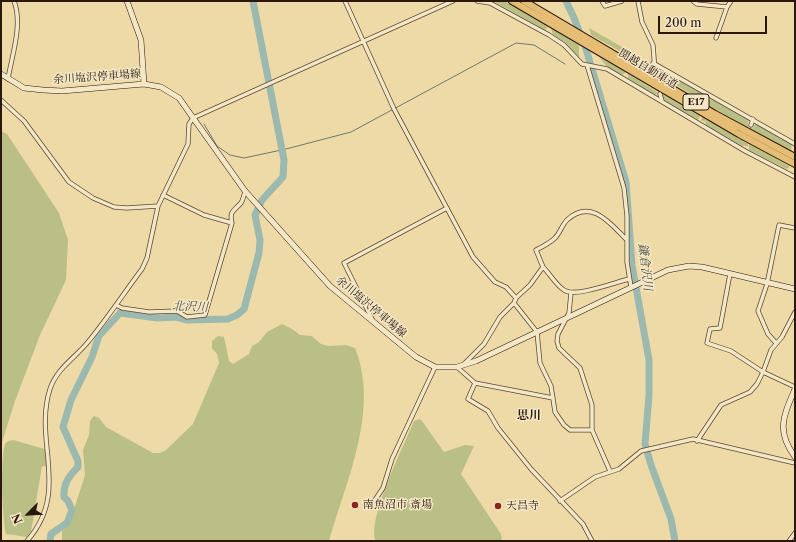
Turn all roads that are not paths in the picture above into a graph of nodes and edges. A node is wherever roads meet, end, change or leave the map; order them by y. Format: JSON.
{"nodes":[{"id":1,"x":14,"y":1,"type":"edge"},
{"id":2,"x":127,"y":1,"type":"edge"},
{"id":3,"x":345,"y":1,"type":"edge"},
{"id":4,"x":453,"y":1,"type":"edge"},
{"id":5,"x":477,"y":1,"type":"edge"},
{"id":6,"x":512,"y":1,"type":"edge"},
{"id":7,"x":524,"y":1,"type":"edge"},
{"id":8,"x":602,"y":1,"type":"edge"},
{"id":9,"x":622,"y":1,"type":"edge"},
{"id":10,"x":638,"y":1,"type":"edge"},
{"id":11,"x":693,"y":1,"type":"edge"},
{"id":12,"x":731,"y":1,"type":"edge"},
{"id":13,"x":727,"y":7,"type":"junction"},
{"id":14,"x":716,"y":38,"type":"dead end"},
{"id":15,"x":363,"y":41,"type":"junction"},
{"id":16,"x":653,"y":63,"type":"junction"},
{"id":17,"x":588,"y":66,"type":"junction"},
{"id":18,"x":654,"y":71,"type":"dead end"},
{"id":19,"x":1,"y":74,"type":"edge"},
{"id":20,"x":8,"y":80,"type":"junction"},
{"id":21,"x":144,"y":84,"type":"junction"},
{"id":22,"x":660,"y":94,"type":"dead end"},
{"id":23,"x":709,"y":95,"type":"junction"},
{"id":24,"x":1,"y":100,"type":"edge"},
{"id":25,"x":708,"y":100,"type":"tunnel mouth"},
{"id":26,"x":662,"y":102,"type":"junction"},
{"id":27,"x":193,"y":118,"type":"junction"},
{"id":28,"x":753,"y":118,"type":"junction"},
{"id":29,"x":703,"y":121,"type":"tunnel mouth"},
{"id":30,"x":751,"y":125,"type":"tunnel mouth"},
{"id":31,"x":702,"y":126,"type":"junction"},
{"id":32,"x":795,"y":144,"type":"edge"},
{"id":33,"x":746,"y":146,"type":"tunnel mouth"},
{"id":34,"x":745,"y":151,"type":"junction"},
{"id":35,"x":795,"y":157,"type":"edge"},
{"id":36,"x":795,"y":164,"type":"edge"},
{"id":37,"x":795,"y":177,"type":"edge"},
{"id":38,"x":245,"y":191,"type":"junction"},
{"id":39,"x":163,"y":195,"type":"junction"},
{"id":40,"x":158,"y":206,"type":"junction"},
{"id":41,"x":447,"y":208,"type":"junction"},
{"id":42,"x":232,"y":223,"type":"junction"},
{"id":43,"x":795,"y":228,"type":"edge"},
{"id":44,"x":626,"y":240,"type":"junction"},
{"id":45,"x":543,"y":267,"type":"junction"},
{"id":46,"x":730,"y":274,"type":"junction"},
{"id":47,"x":629,"y":279,"type":"junction"},
{"id":48,"x":767,"y":284,"type":"junction"},
{"id":49,"x":631,"y":287,"type":"junction"},
{"id":50,"x":795,"y":289,"type":"edge"},
{"id":51,"x":571,"y":293,"type":"junction"},
{"id":52,"x":516,"y":298,"type":"junction"},
{"id":53,"x":514,"y":303,"type":"junction"},
{"id":54,"x":116,"y":305,"type":"junction"},
{"id":55,"x":795,"y":312,"type":"edge"},
{"id":56,"x":566,"y":318,"type":"junction"},
{"id":57,"x":375,"y":324,"type":"junction"},
{"id":58,"x":537,"y":332,"type":"junction"},
{"id":59,"x":776,"y":343,"type":"junction"},
{"id":60,"x":434,"y":367,"type":"junction"},
{"id":61,"x":460,"y":367,"type":"junction"},
{"id":62,"x":763,"y":372,"type":"junction"},
{"id":63,"x":474,"y":383,"type":"junction"},
{"id":64,"x":795,"y":388,"type":"edge"},
{"id":65,"x":553,"y":398,"type":"junction"},
{"id":66,"x":592,"y":430,"type":"junction"},
{"id":67,"x":697,"y":441,"type":"junction"},
{"id":68,"x":795,"y":457,"type":"edge"},
{"id":69,"x":795,"y":463,"type":"edge"},
{"id":70,"x":610,"y":471,"type":"junction"},
{"id":71,"x":375,"y":500,"type":"dead end"},
{"id":72,"x":560,"y":501,"type":"junction"},
{"id":73,"x":795,"y":533,"type":"edge"},
{"id":74,"x":27,"y":541,"type":"edge"},
{"id":75,"x":592,"y":541,"type":"edge"},
{"id":76,"x":789,"y":541,"type":"edge"}],
"edges":[{"from":1,"to":20,"type":"street"},
{"from":2,"to":21,"type":"main road"},
{"from":3,"to":15,"type":"street"},
{"from":4,"to":15,"type":"street"},
{"from":5,"to":17,"type":"street"},
{"from":6,"to":36,"type":"highway","name":"関越自動車道","number":"E17"},
{"from":7,"to":35,"type":"highway","name":"関越自動車道","number":"E17"},
{"from":8,"to":9,"type":"street"},
{"from":10,"to":16,"type":"street"},
{"from":11,"to":13,"type":"street"},
{"from":12,"to":13,"type":"street"},
{"from":13,"to":14,"type":"street"},
{"from":15,"to":27,"type":"street"},
{"from":15,"to":41,"type":"street"},
{"from":16,"to":18,"type":"street"},
{"from":16,"to":23,"type":"street"},
{"from":17,"to":26,"type":"street"},
{"from":17,"to":44,"type":"street"},
{"from":19,"to":20,"type":"main road","name":"余川塩沢停車場線"},
{"from":20,"to":21,"type":"main road","name":"余川塩沢停車場線"},
{"from":21,"to":27,"type":"main road","name":"余川塩沢停車場線"},
{"from":22,"to":26,"type":"street"},
{"from":23,"to":25,"type":"street"},
{"from":23,"to":28,"type":"street"},
{"from":24,"to":40,"type":"street"},
{"from":26,"to":31,"type":"street"},
{"from":27,"to":38,"type":"main road","name":"余川塩沢停車場線"},
{"from":27,"to":39,"type":"street"},
{"from":28,"to":30,"type":"street"},
{"from":28,"to":32,"type":"street"},
{"from":29,"to":31,"type":"street"},
{"from":31,"to":34,"type":"street"},
{"from":33,"to":34,"type":"street"},
{"from":34,"to":37,"type":"street"},
{"from":38,"to":42,"type":"street"},
{"from":38,"to":57,"type":"main road","name":"余川塩沢停車場線"},
{"from":39,"to":40,"type":"street"},
{"from":39,"to":42,"type":"street"},
{"from":40,"to":54,"type":"street"},
{"from":41,"to":52,"type":"street"},
{"from":41,"to":57,"type":"street"},
{"from":42,"to":54,"type":"street"},
{"from":43,"to":48,"type":"street"},
{"from":44,"to":45,"type":"street"},
{"from":44,"to":47,"type":"street"},
{"from":45,"to":51,"type":"street"},
{"from":45,"to":52,"type":"street"},
{"from":46,"to":48,"type":"main road","name":"余川塩沢停車場線"},
{"from":46,"to":49,"type":"main road","name":"余川塩沢停車場線"},
{"from":46,"to":62,"type":"street"},
{"from":47,"to":49,"type":"street"},
{"from":47,"to":51,"type":"street"},
{"from":48,"to":50,"type":"main road","name":"余川塩沢停車場線"},
{"from":48,"to":59,"type":"street"},
{"from":49,"to":56,"type":"main road","name":"余川塩沢停車場線"},
{"from":51,"to":56,"type":"street"},
{"from":52,"to":53,"type":"street"},
{"from":53,"to":58,"type":"street"},
{"from":53,"to":61,"type":"street"},
{"from":54,"to":74,"type":"street"},
{"from":55,"to":59,"type":"street"},
{"from":56,"to":58,"type":"main road","name":"余川塩沢停車場線"},
{"from":56,"to":66,"type":"street"},
{"from":57,"to":60,"type":"main road","name":"余川塩沢停車場線"},
{"from":58,"to":61,"type":"main road","name":"余川塩沢停車場線"},
{"from":58,"to":65,"type":"street"},
{"from":59,"to":62,"type":"street"},
{"from":60,"to":61,"type":"main road","name":"余川塩沢停車場線"},
{"from":60,"to":71,"type":"street"},
{"from":61,"to":63,"type":"street"},
{"from":62,"to":64,"type":"street"},
{"from":62,"to":67,"type":"street"},
{"from":63,"to":65,"type":"street"},
{"from":63,"to":72,"type":"street"},
{"from":64,"to":68,"type":"main road"},
{"from":65,"to":66,"type":"street"},
{"from":66,"to":70,"type":"street"},
{"from":67,"to":69,"type":"street"},
{"from":67,"to":70,"type":"street"},
{"from":70,"to":72,"type":"street"},
{"from":72,"to":75,"type":"street"},
{"from":73,"to":76,"type":"street"}]}
